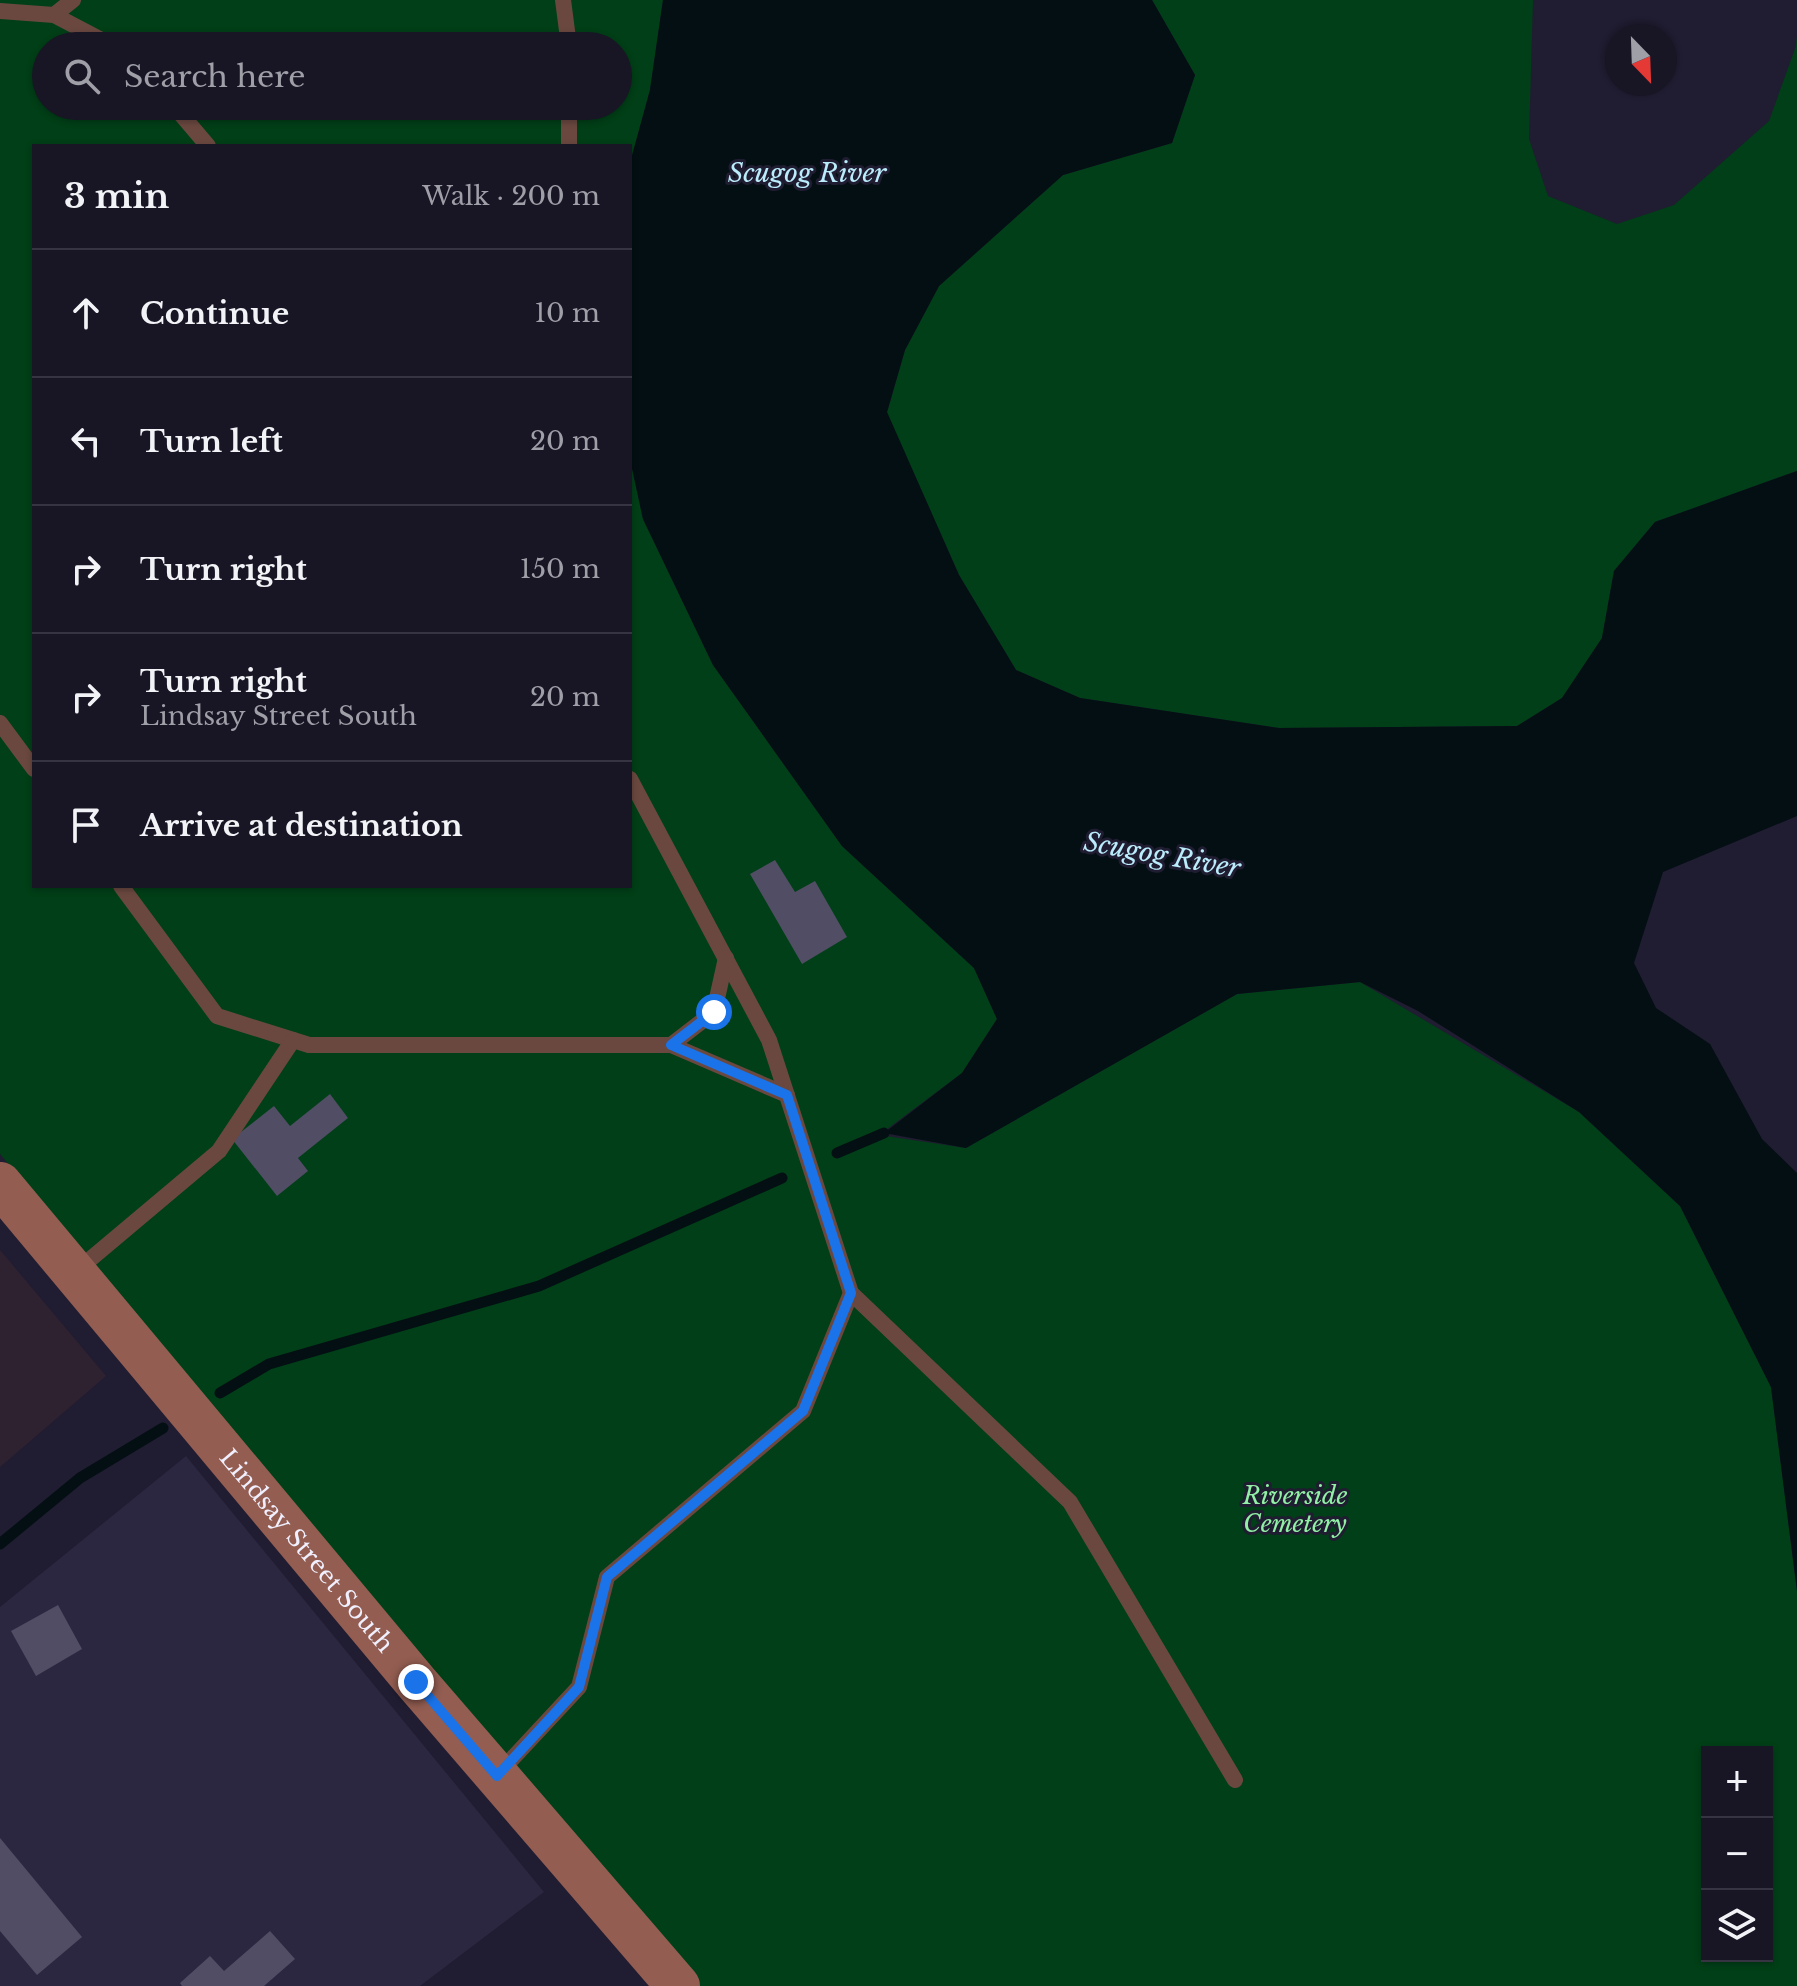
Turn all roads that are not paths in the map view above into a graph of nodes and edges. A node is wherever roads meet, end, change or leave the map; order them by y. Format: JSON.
{"nodes":[{"id":1,"x":73,"y":0,"type":"edge"},
{"id":2,"x":563,"y":0,"type":"edge"},
{"id":3,"x":0,"y":11,"type":"edge"},
{"id":4,"x":54,"y":15,"type":"junction"},
{"id":5,"x":86,"y":32,"type":"edge"},
{"id":6,"x":567,"y":32,"type":"edge"},
{"id":7,"x":186,"y":120,"type":"edge"},
{"id":8,"x":569,"y":120,"type":"edge"},
{"id":9,"x":206,"y":144,"type":"edge"},
{"id":10,"x":569,"y":144,"type":"edge"},
{"id":11,"x":0,"y":723,"type":"edge"},
{"id":12,"x":32,"y":766,"type":"edge"},
{"id":13,"x":632,"y":783,"type":"edge"},
{"id":14,"x":122,"y":888,"type":"edge"},
{"id":15,"x":726,"y":958,"type":"junction"},
{"id":16,"x":293,"y":1040,"type":"junction"},
{"id":17,"x":671,"y":1045,"type":"junction"},
{"id":18,"x":787,"y":1095,"type":"junction"},
{"id":19,"x":0,"y":1184,"type":"edge"},
{"id":20,"x":75,"y":1272,"type":"junction"},
{"id":21,"x":851,"y":1293,"type":"junction"},
{"id":22,"x":497,"y":1776,"type":"junction"},
{"id":23,"x":1235,"y":1780,"type":"dead end"},
{"id":24,"x":678,"y":1986,"type":"edge"}],
"edges":[{"from":1,"to":4,"type":"lane"},
{"from":2,"to":6,"type":"lane"},
{"from":3,"to":4,"type":"lane"},
{"from":4,"to":5,"type":"lane"},
{"from":7,"to":9,"type":"lane"},
{"from":8,"to":10,"type":"lane"},
{"from":11,"to":12,"type":"lane"},
{"from":13,"to":15,"type":"lane"},
{"from":14,"to":16,"type":"lane"},
{"from":15,"to":17,"type":"lane"},
{"from":15,"to":18,"type":"lane"},
{"from":16,"to":17,"type":"lane"},
{"from":16,"to":20,"type":"lane"},
{"from":17,"to":18,"type":"lane"},
{"from":18,"to":21,"type":"lane"},
{"from":19,"to":20,"type":"main road","name":"Lindsay Street South"},
{"from":20,"to":22,"type":"main road","name":"Lindsay Street South"},
{"from":21,"to":22,"type":"lane"},
{"from":21,"to":23,"type":"lane"},
{"from":22,"to":24,"type":"main road","name":"Lindsay Street South"}]}
